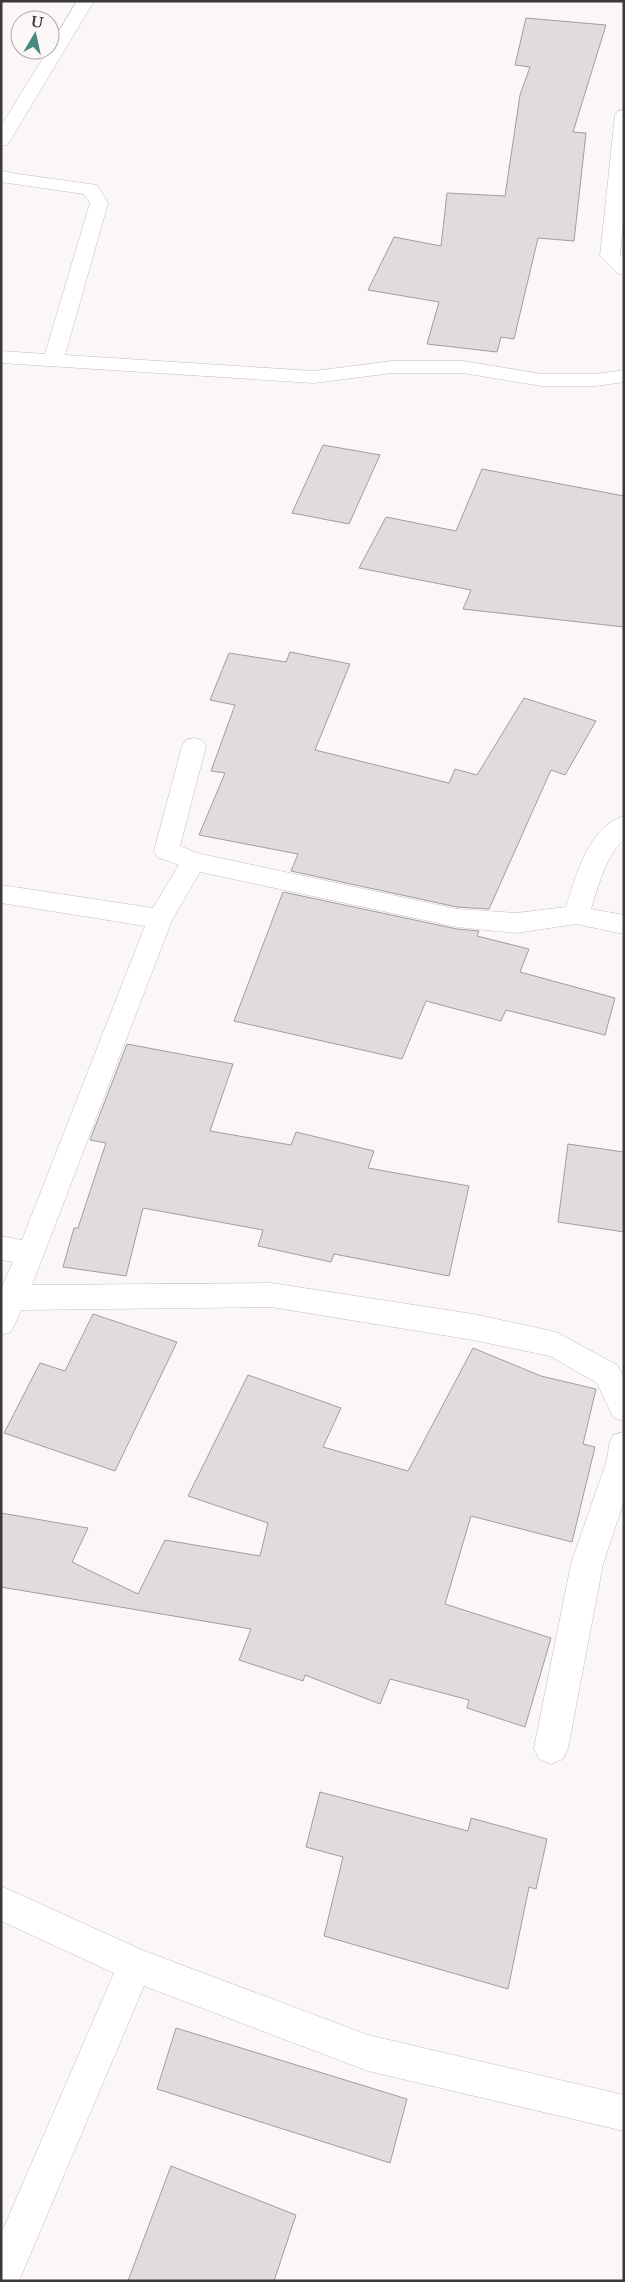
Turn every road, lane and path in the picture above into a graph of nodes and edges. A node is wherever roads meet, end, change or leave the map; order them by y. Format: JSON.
{"nodes":[{"id":1,"x":86,"y":1,"type":"edge"},
{"id":2,"x":624,"y":115,"type":"edge"},
{"id":3,"x":1,"y":141,"type":"edge"},
{"id":4,"x":1,"y":175,"type":"edge"},
{"id":5,"x":624,"y":269,"type":"edge"},
{"id":6,"x":1,"y":357,"type":"edge"},
{"id":7,"x":53,"y":360,"type":"junction"},
{"id":8,"x":624,"y":376,"type":"edge"},
{"id":9,"x":194,"y":746,"type":"dead end"},
{"id":10,"x":624,"y":825,"type":"edge"},
{"id":11,"x":194,"y":861,"type":"junction"},
{"id":12,"x":1,"y":894,"type":"edge"},
{"id":13,"x":576,"y":915,"type":"junction"},
{"id":14,"x":160,"y":918,"type":"junction"},
{"id":15,"x":624,"y":925,"type":"edge"},
{"id":16,"x":1,"y":1248,"type":"edge"},
{"id":17,"x":31,"y":1254,"type":"junction"},
{"id":18,"x":6,"y":1310,"type":"edge"},
{"id":19,"x":624,"y":1408,"type":"edge"},
{"id":20,"x":623,"y":1455,"type":"edge"},
{"id":21,"x":551,"y":1748,"type":"dead end"},
{"id":22,"x":1,"y":1903,"type":"edge"},
{"id":23,"x":135,"y":1965,"type":"junction"},
{"id":24,"x":624,"y":2113,"type":"edge"},
{"id":25,"x":1,"y":2279,"type":"edge"}],
"edges":[{"from":1,"to":3,"type":"street"},
{"from":2,"to":5,"type":"street"},
{"from":4,"to":7,"type":"street"},
{"from":6,"to":7,"type":"street"},
{"from":7,"to":8,"type":"street"},
{"from":9,"to":11,"type":"street"},
{"from":10,"to":13,"type":"street"},
{"from":11,"to":13,"type":"street"},
{"from":11,"to":14,"type":"street"},
{"from":12,"to":14,"type":"street"},
{"from":13,"to":15,"type":"street"},
{"from":14,"to":17,"type":"street"},
{"from":16,"to":17,"type":"street"},
{"from":17,"to":18,"type":"street"},
{"from":18,"to":19,"type":"street"},
{"from":20,"to":21,"type":"street"},
{"from":22,"to":23,"type":"street"},
{"from":23,"to":24,"type":"street"},
{"from":23,"to":25,"type":"street"}]}
